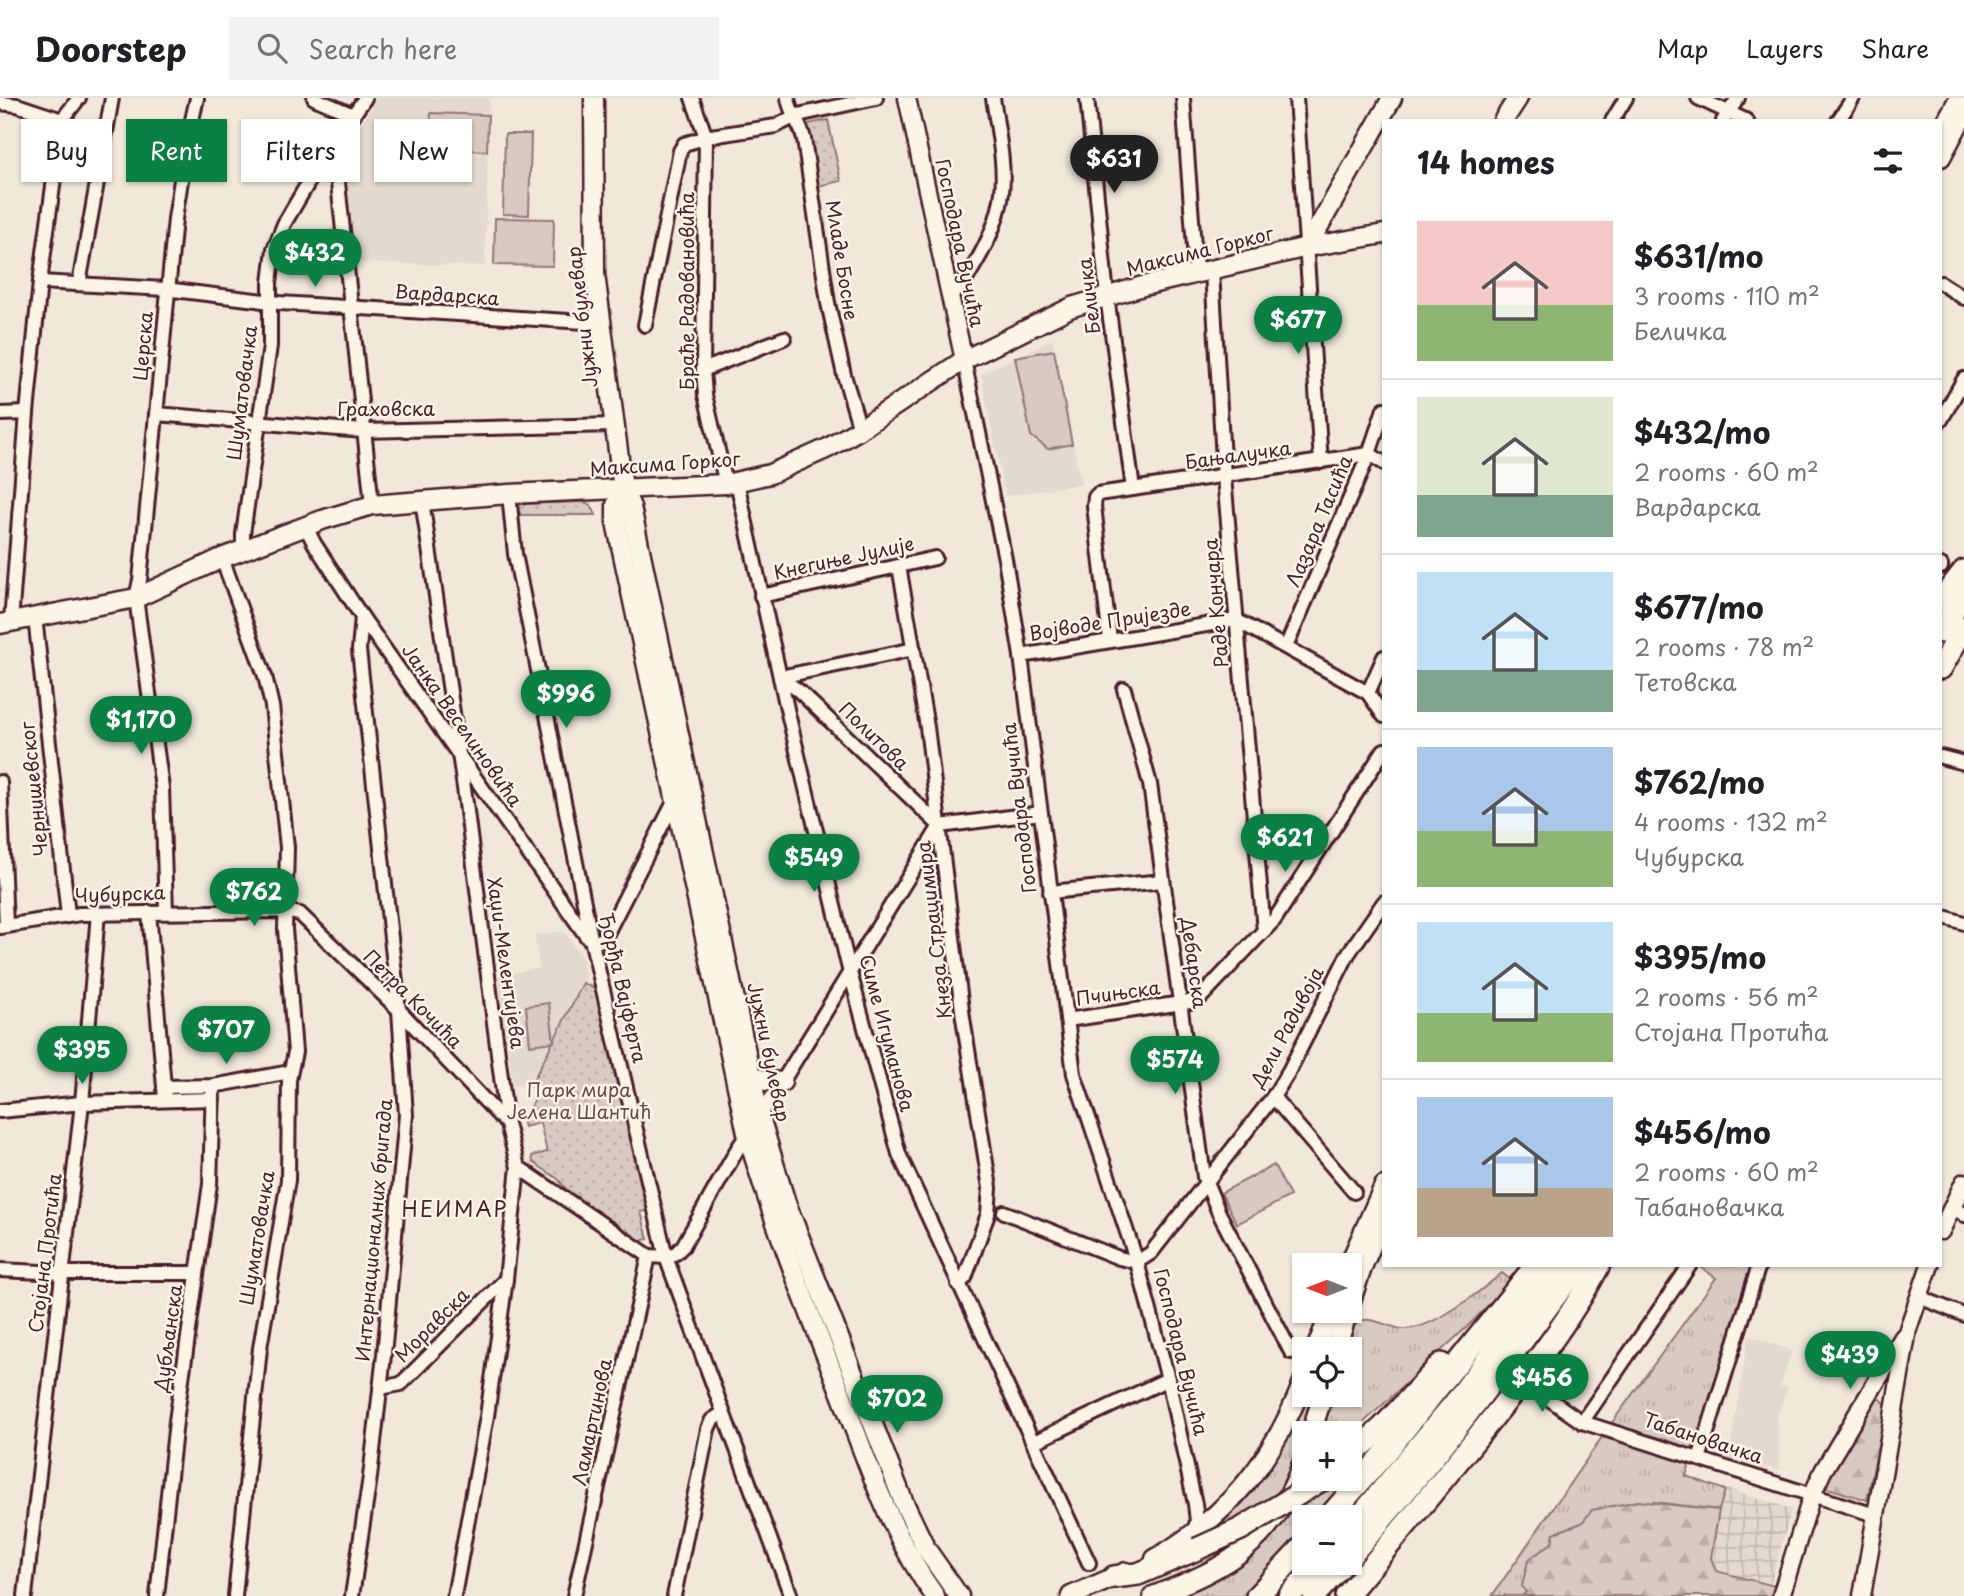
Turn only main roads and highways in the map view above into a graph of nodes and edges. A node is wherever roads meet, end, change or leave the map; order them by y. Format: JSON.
{"nodes":[{"id":1,"x":594,"y":98,"type":"edge"},
{"id":2,"x":1392,"y":98,"type":"edge"},
{"id":3,"x":1518,"y":98,"type":"edge"},
{"id":4,"x":1959,"y":98,"type":"edge"},
{"id":5,"x":1504,"y":119,"type":"edge"},
{"id":6,"x":1954,"y":126,"type":"edge"},
{"id":7,"x":1942,"y":155,"type":"edge"},
{"id":8,"x":1382,"y":234,"type":"edge"},
{"id":9,"x":1307,"y":247,"type":"junction"},
{"id":10,"x":622,"y":489,"type":"junction"},
{"id":11,"x":1964,"y":572,"type":"edge"},
{"id":12,"x":1964,"y":592,"type":"edge"},
{"id":13,"x":1942,"y":599,"type":"edge"},
{"id":14,"x":5,"y":623,"type":"edge"},
{"id":15,"x":1964,"y":627,"type":"edge"},
{"id":16,"x":1942,"y":630,"type":"edge"},
{"id":17,"x":1942,"y":666,"type":"edge"},
{"id":18,"x":751,"y":1075,"type":"junction"},
{"id":19,"x":782,"y":1082,"type":"road end"},
{"id":20,"x":1382,"y":1191,"type":"edge"},
{"id":21,"x":1382,"y":1222,"type":"edge"},
{"id":22,"x":1354,"y":1253,"type":"edge"},
{"id":23,"x":1534,"y":1267,"type":"edge"},
{"id":24,"x":1556,"y":1267,"type":"edge"},
{"id":25,"x":1577,"y":1267,"type":"edge"},
{"id":26,"x":1598,"y":1267,"type":"edge"},
{"id":27,"x":1362,"y":1268,"type":"edge"},
{"id":28,"x":1522,"y":1283,"type":"junction"},
{"id":29,"x":1293,"y":1407,"type":"edge"},
{"id":30,"x":1362,"y":1446,"type":"edge"},
{"id":31,"x":1292,"y":1484,"type":"edge"},
{"id":32,"x":1303,"y":1491,"type":"edge"},
{"id":33,"x":1340,"y":1505,"type":"edge"},
{"id":34,"x":1362,"y":1514,"type":"edge"},
{"id":35,"x":1362,"y":1541,"type":"edge"},
{"id":36,"x":1195,"y":1542,"type":"junction"},
{"id":37,"x":1292,"y":1558,"type":"edge"},
{"id":38,"x":1309,"y":1575,"type":"edge"},
{"id":39,"x":1333,"y":1575,"type":"edge"},
{"id":40,"x":1114,"y":1577,"type":"joint"},
{"id":41,"x":934,"y":1596,"type":"edge"},
{"id":42,"x":959,"y":1596,"type":"edge"},
{"id":43,"x":1071,"y":1596,"type":"edge"},
{"id":44,"x":1153,"y":1596,"type":"edge"},
{"id":45,"x":1257,"y":1596,"type":"edge"},
{"id":46,"x":1289,"y":1596,"type":"edge"},
{"id":47,"x":1314,"y":1596,"type":"edge"},
{"id":48,"x":1346,"y":1596,"type":"edge"}],
"edges":[{"from":1,"to":10,"type":"main road","name":"Јужни булевар"},
{"from":2,"to":9,"type":"main road"},
{"from":3,"to":5,"type":"main road"},
{"from":4,"to":6,"type":"main road"},
{"from":6,"to":7,"type":"main road"},
{"from":8,"to":9,"type":"main road","name":"Максима Горког"},
{"from":9,"to":10,"type":"main road","name":"Максима Горког"},
{"from":10,"to":14,"type":"main road","name":"Максима Горког"},
{"from":10,"to":18,"type":"main road","name":"Јужни булевар"},
{"from":10,"to":41,"type":"main road","name":"Јужни булевар"},
{"from":11,"to":13,"type":"highway"},
{"from":12,"to":16,"type":"highway"},
{"from":15,"to":17,"type":"highway"},
{"from":18,"to":19,"type":"main road"},
{"from":18,"to":42,"type":"main road","name":"Јужни булевар"},
{"from":20,"to":22,"type":"main road"},
{"from":21,"to":27,"type":"main road"},
{"from":23,"to":28,"type":"highway"},
{"from":24,"to":34,"type":"highway"},
{"from":25,"to":35,"type":"highway"},
{"from":26,"to":48,"type":"highway"},
{"from":28,"to":30,"type":"highway"},
{"from":28,"to":33,"type":"highway"},
{"from":29,"to":36,"type":"main road"},
{"from":31,"to":44,"type":"main road"},
{"from":32,"to":36,"type":"highway","bridge":true},
{"from":36,"to":40,"type":"highway"},
{"from":37,"to":45,"type":"highway"},
{"from":38,"to":46,"type":"highway"},
{"from":39,"to":47,"type":"highway"},
{"from":40,"to":43,"type":"main road"}]}
